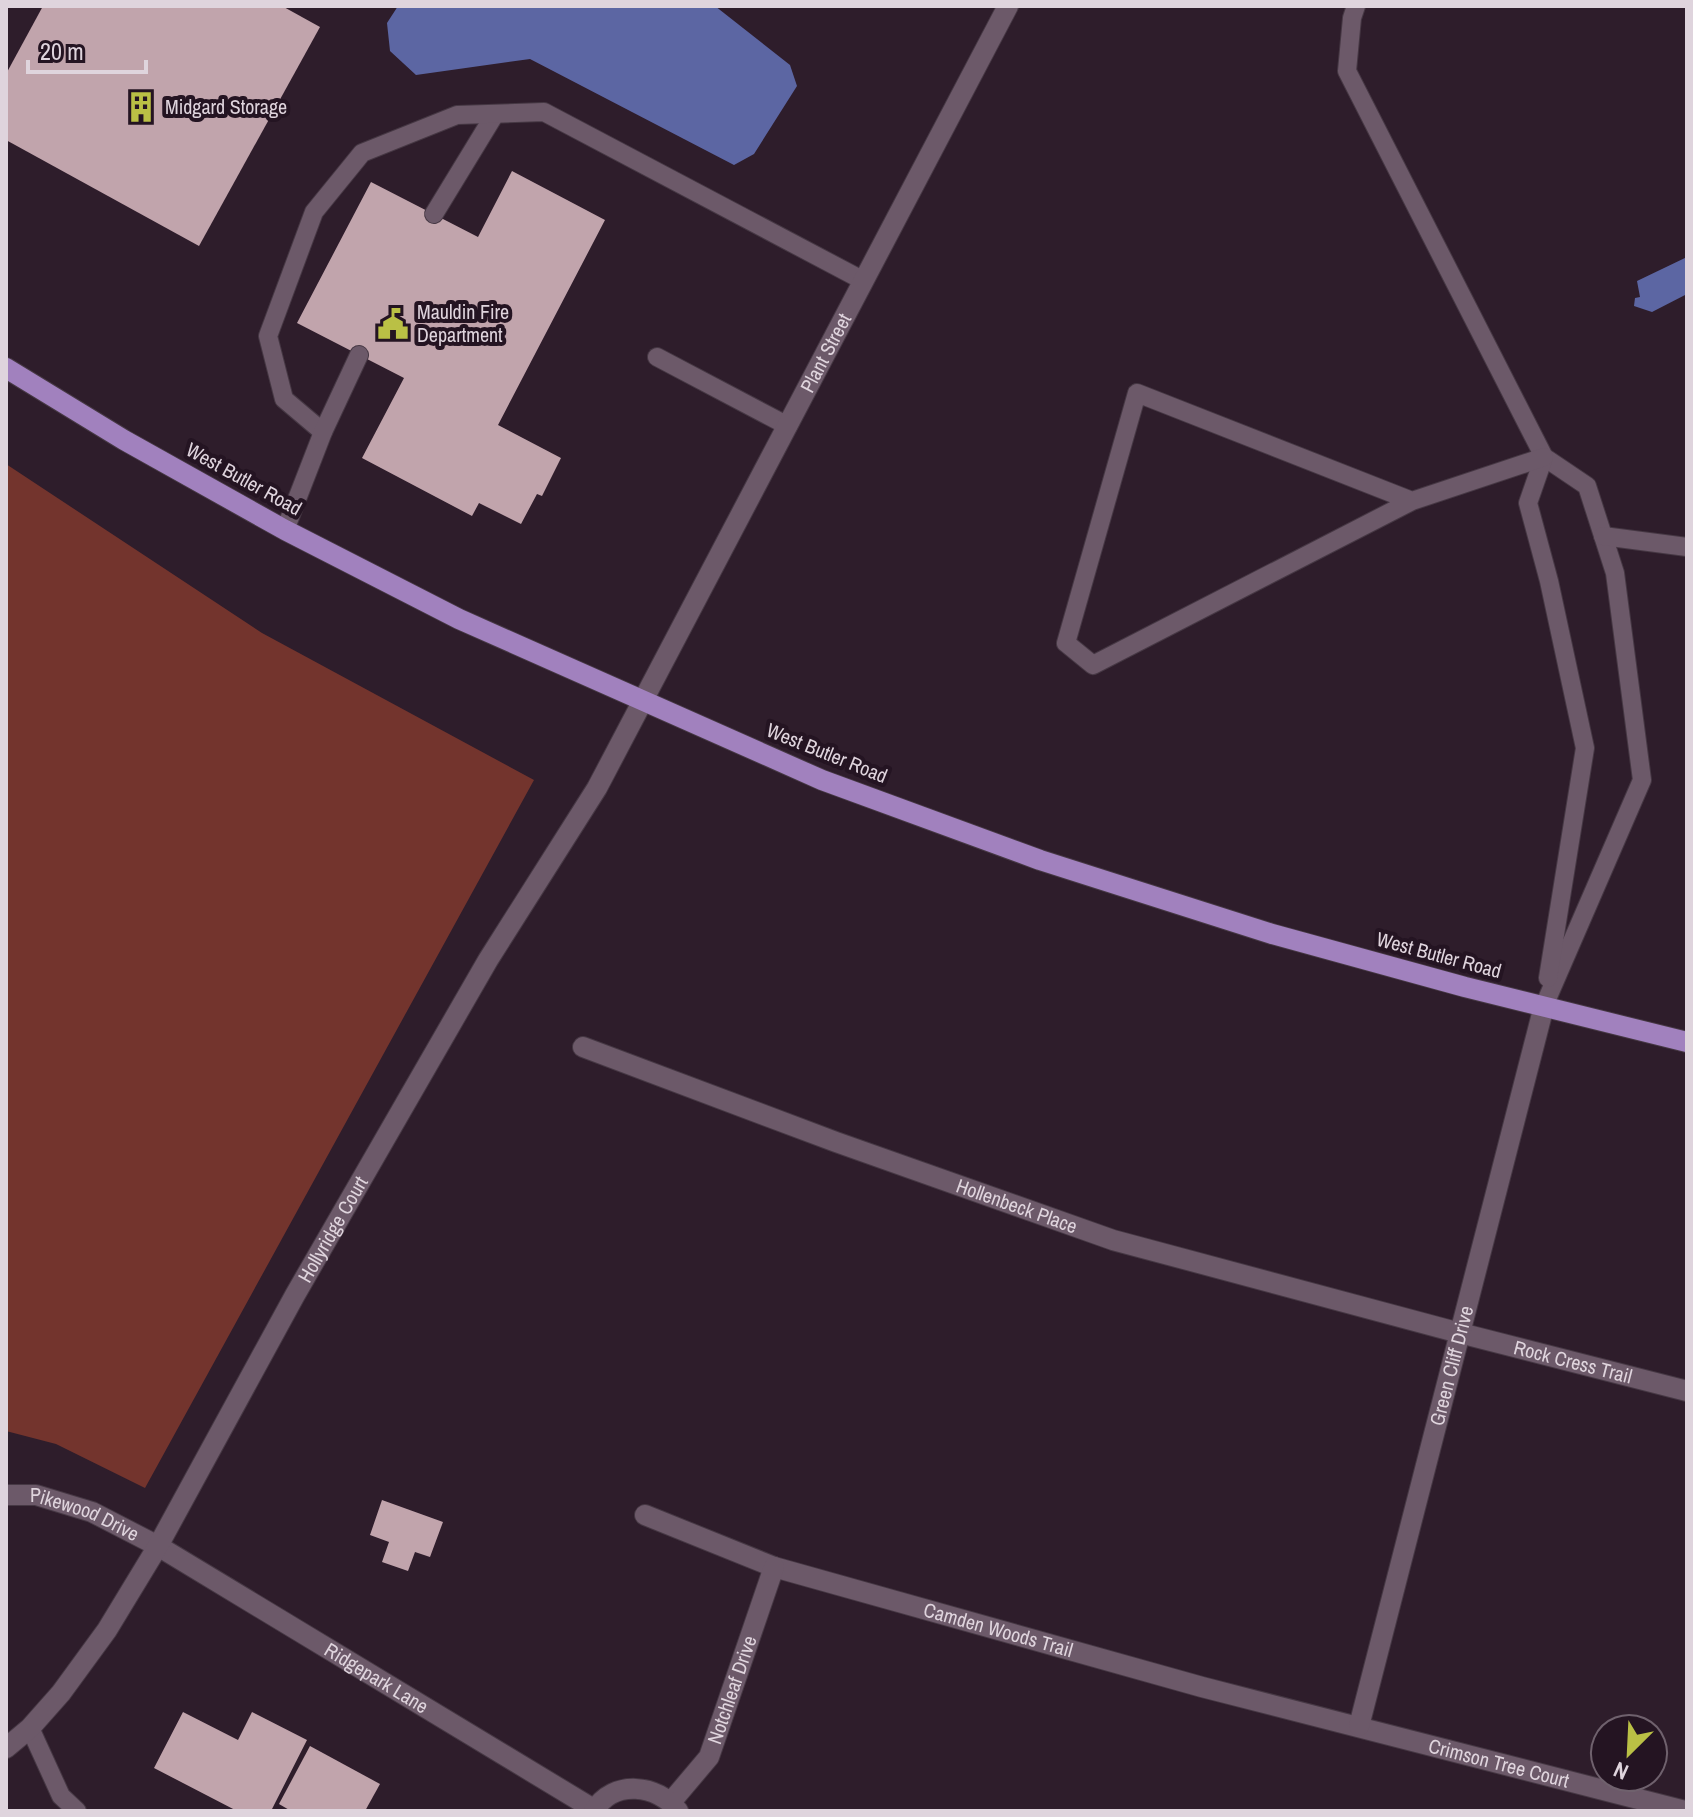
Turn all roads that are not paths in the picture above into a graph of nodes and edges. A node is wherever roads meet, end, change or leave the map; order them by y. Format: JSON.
{"nodes":[{"id":1,"x":1008,"y":6,"type":"edge"},
{"id":2,"x":1356,"y":6,"type":"edge"},
{"id":3,"x":495,"y":114,"type":"junction"},
{"id":4,"x":434,"y":214,"type":"dead end"},
{"id":5,"x":864,"y":281,"type":"junction"},
{"id":6,"x":359,"y":355,"type":"dead end"},
{"id":7,"x":657,"y":357,"type":"dead end"},
{"id":8,"x":6,"y":368,"type":"edge"},
{"id":9,"x":788,"y":426,"type":"junction"},
{"id":10,"x":323,"y":432,"type":"junction"},
{"id":11,"x":1544,"y":457,"type":"junction"},
{"id":12,"x":1412,"y":501,"type":"junction"},
{"id":13,"x":285,"y":530,"type":"junction"},
{"id":14,"x":1603,"y":536,"type":"junction"},
{"id":15,"x":1687,"y":547,"type":"edge"},
{"id":16,"x":645,"y":699,"type":"junction"},
{"id":17,"x":1544,"y":1006,"type":"junction"},
{"id":18,"x":1687,"y":1042,"type":"edge"},
{"id":19,"x":583,"y":1047,"type":"dead end"},
{"id":20,"x":1460,"y":1333,"type":"junction"},
{"id":21,"x":1687,"y":1391,"type":"edge"},
{"id":22,"x":6,"y":1495,"type":"edge"},
{"id":23,"x":645,"y":1515,"type":"dead end"},
{"id":24,"x":158,"y":1546,"type":"junction"},
{"id":25,"x":774,"y":1567,"type":"junction"},
{"id":26,"x":1359,"y":1726,"type":"junction"},
{"id":27,"x":30,"y":1728,"type":"junction"},
{"id":28,"x":6,"y":1748,"type":"edge"},
{"id":29,"x":675,"y":1806,"type":"edge"},
{"id":30,"x":594,"y":1810,"type":"edge"},
{"id":31,"x":77,"y":1811,"type":"edge"},
{"id":32,"x":1685,"y":1811,"type":"edge"}],
"edges":[{"from":1,"to":5,"type":"street","name":"Plant Street"},
{"from":2,"to":11,"type":"lane"},
{"from":3,"to":4,"type":"lane"},
{"from":3,"to":5,"type":"lane"},
{"from":3,"to":10,"type":"lane"},
{"from":5,"to":9,"type":"street","name":"Plant Street"},
{"from":6,"to":10,"type":"lane"},
{"from":7,"to":9,"type":"lane"},
{"from":8,"to":13,"type":"main road","name":"West Butler Road"},
{"from":9,"to":16,"type":"street","name":"Plant Street"},
{"from":10,"to":13,"type":"lane"},
{"from":11,"to":12,"type":"lane"},
{"from":11,"to":14,"type":"lane"},
{"from":11,"to":17,"type":"lane"},
{"from":12,"to":12,"type":"lane"},
{"from":13,"to":16,"type":"main road","name":"West Butler Road"},
{"from":14,"to":15,"type":"lane"},
{"from":14,"to":17,"type":"lane"},
{"from":16,"to":17,"type":"main road","name":"West Butler Road"},
{"from":16,"to":24,"type":"street","name":"Hollyridge Court"},
{"from":17,"to":18,"type":"main road","name":"West Butler Road"},
{"from":17,"to":20,"type":"street","name":"Green Cliff Drive"},
{"from":19,"to":20,"type":"street","name":"Hollenbeck Place"},
{"from":20,"to":21,"type":"street","name":"Rock Cress Trail"},
{"from":20,"to":26,"type":"street","name":"Green Cliff Drive"},
{"from":22,"to":24,"type":"street","name":"Pikewood Drive"},
{"from":23,"to":25,"type":"street","name":"Camden Woods Trail"},
{"from":24,"to":27,"type":"street","name":"Hollyridge Court"},
{"from":24,"to":30,"type":"street","name":"Ridgepark Lane"},
{"from":25,"to":26,"type":"street","name":"Camden Woods Trail"},
{"from":25,"to":29,"type":"street","name":"Notchleaf Drive"},
{"from":26,"to":32,"type":"street","name":"Crimson Tree Court"},
{"from":27,"to":28,"type":"street","name":"Hollyridge Court"},
{"from":27,"to":31,"type":"lane"},
{"from":29,"to":30,"type":"street"}]}
